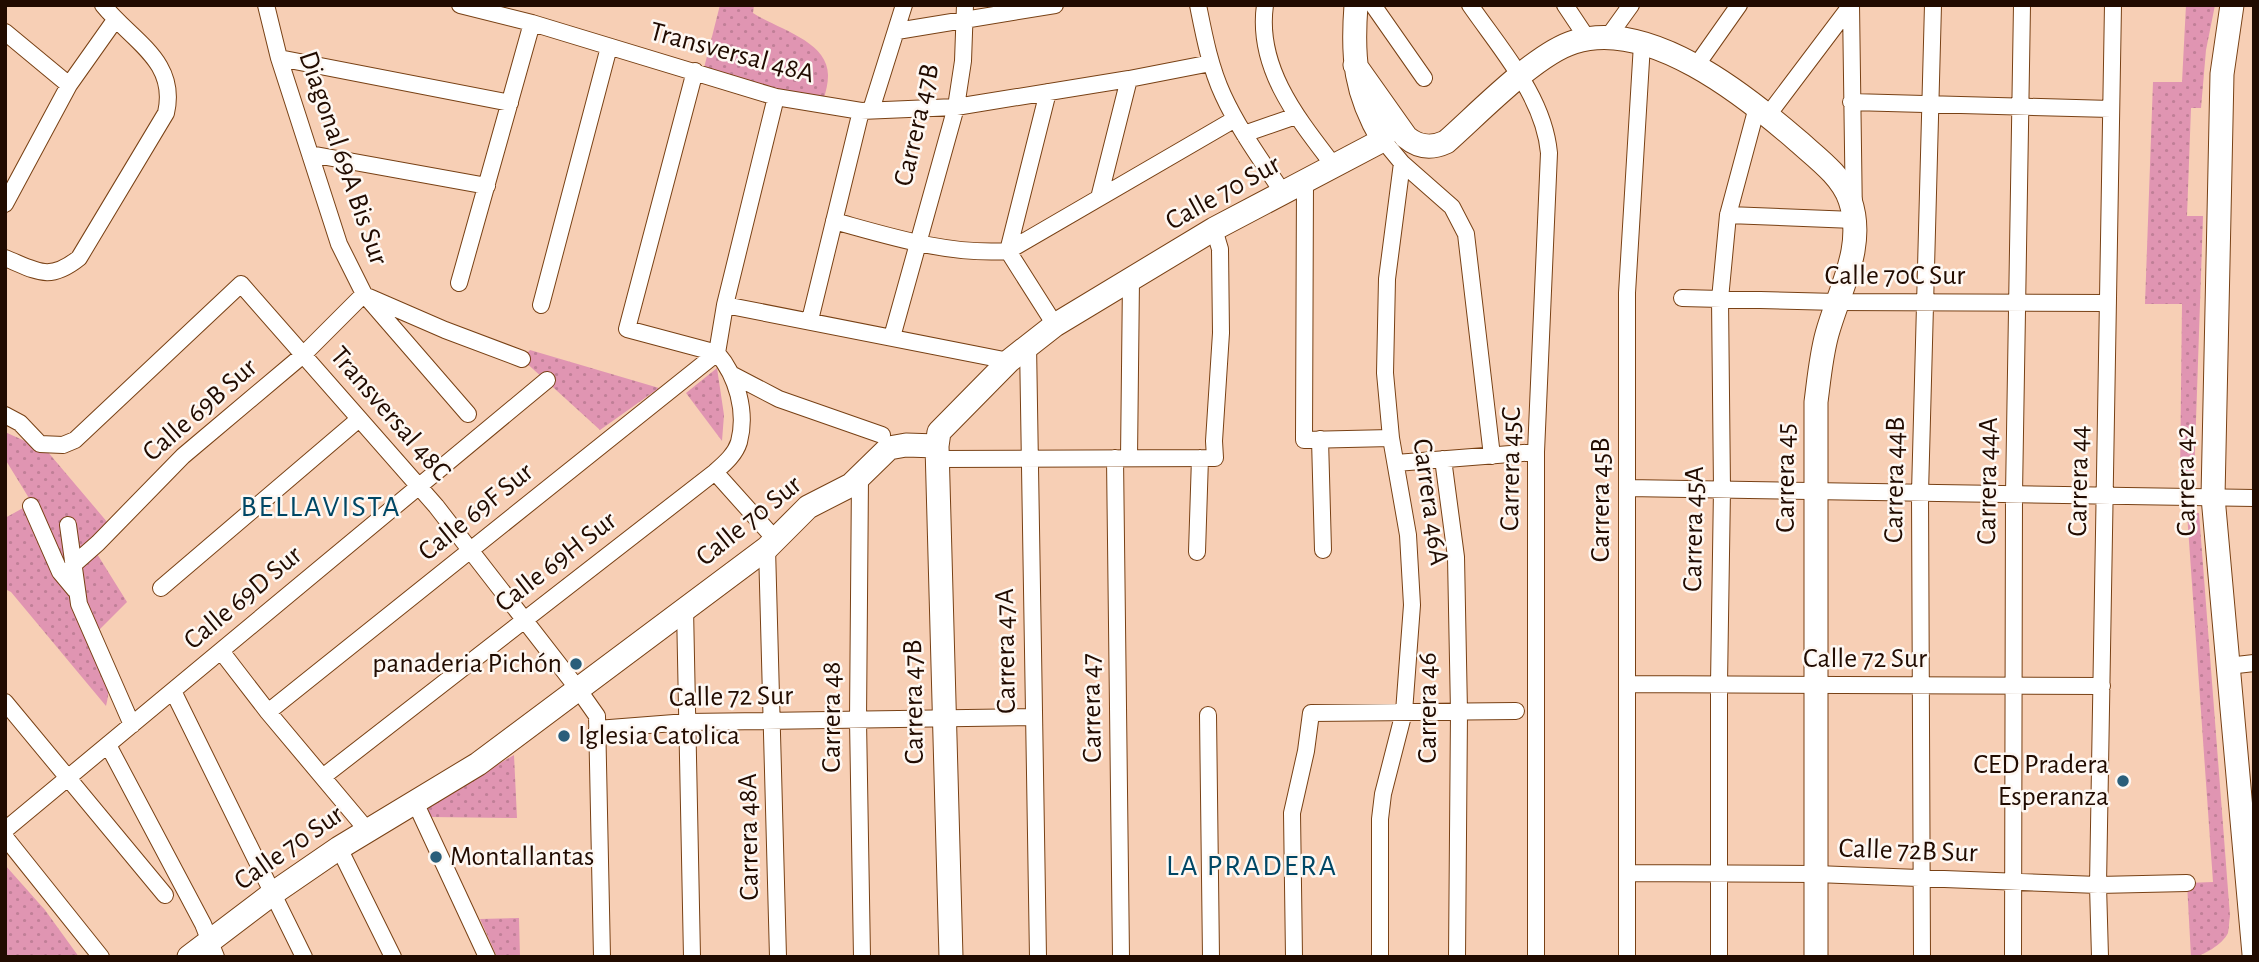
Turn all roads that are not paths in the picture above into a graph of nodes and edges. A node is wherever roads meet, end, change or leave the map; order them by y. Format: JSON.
{"nodes":[{"id":1,"x":103,"y":5,"type":"edge"},
{"id":2,"x":266,"y":5,"type":"edge"},
{"id":3,"x":460,"y":5,"type":"edge"},
{"id":4,"x":904,"y":5,"type":"edge"},
{"id":5,"x":1055,"y":5,"type":"edge"},
{"id":6,"x":1198,"y":5,"type":"edge"},
{"id":7,"x":1265,"y":5,"type":"edge"},
{"id":8,"x":1356,"y":5,"type":"edge"},
{"id":9,"x":1373,"y":5,"type":"edge"},
{"id":10,"x":1470,"y":5,"type":"edge"},
{"id":11,"x":1565,"y":5,"type":"edge"},
{"id":12,"x":1631,"y":5,"type":"edge"},
{"id":13,"x":1739,"y":5,"type":"edge"},
{"id":14,"x":1851,"y":5,"type":"edge"},
{"id":15,"x":1933,"y":5,"type":"edge"},
{"id":16,"x":2022,"y":5,"type":"edge"},
{"id":17,"x":2113,"y":5,"type":"edge"},
{"id":18,"x":2232,"y":5,"type":"edge"},
{"id":19,"x":966,"y":13,"type":"edge"},
{"id":20,"x":115,"y":20,"type":"junction"},
{"id":21,"x":533,"y":23,"type":"junction"},
{"id":22,"x":897,"y":31,"type":"junction"},
{"id":23,"x":5,"y":32,"type":"edge"},
{"id":24,"x":1597,"y":38,"type":"junction"},
{"id":25,"x":1642,"y":44,"type":"junction"},
{"id":26,"x":609,"y":47,"type":"junction"},
{"id":27,"x":279,"y":58,"type":"junction"},
{"id":28,"x":1212,"y":63,"type":"junction"},
{"id":29,"x":1355,"y":65,"type":"junction"},
{"id":30,"x":1696,"y":66,"type":"junction"},
{"id":31,"x":695,"y":71,"type":"junction"},
{"id":32,"x":1424,"y":78,"type":"dead end"},
{"id":33,"x":1519,"y":78,"type":"junction"},
{"id":34,"x":1129,"y":79,"type":"junction"},
{"id":35,"x":69,"y":85,"type":"junction"},
{"id":36,"x":1048,"y":92,"type":"junction"},
{"id":37,"x":776,"y":97,"type":"junction"},
{"id":38,"x":1851,"y":102,"type":"junction"},
{"id":39,"x":510,"y":103,"type":"junction"},
{"id":40,"x":1930,"y":103,"type":"junction"},
{"id":41,"x":2020,"y":106,"type":"junction"},
{"id":42,"x":956,"y":107,"type":"junction"},
{"id":43,"x":2111,"y":109,"type":"junction"},
{"id":44,"x":866,"y":111,"type":"junction"},
{"id":45,"x":1763,"y":111,"type":"junction"},
{"id":46,"x":1296,"y":116,"type":"junction"},
{"id":47,"x":1235,"y":119,"type":"junction"},
{"id":48,"x":1244,"y":134,"type":"junction"},
{"id":49,"x":1383,"y":140,"type":"junction"},
{"id":50,"x":310,"y":153,"type":"junction"},
{"id":51,"x":1402,"y":163,"type":"junction"},
{"id":52,"x":1334,"y":166,"type":"junction"},
{"id":53,"x":1305,"y":181,"type":"junction"},
{"id":54,"x":487,"y":186,"type":"junction"},
{"id":55,"x":1283,"y":193,"type":"junction"},
{"id":56,"x":1099,"y":198,"type":"junction"},
{"id":57,"x":5,"y":204,"type":"edge"},
{"id":58,"x":1728,"y":215,"type":"junction"},
{"id":59,"x":1854,"y":220,"type":"junction"},
{"id":60,"x":834,"y":221,"type":"junction"},
{"id":61,"x":1214,"y":229,"type":"junction"},
{"id":62,"x":918,"y":244,"type":"junction"},
{"id":63,"x":1007,"y":251,"type":"junction"},
{"id":64,"x":5,"y":258,"type":"edge"},
{"id":65,"x":1131,"y":279,"type":"junction"},
{"id":66,"x":459,"y":283,"type":"dead end"},
{"id":67,"x":364,"y":294,"type":"junction"},
{"id":68,"x":1682,"y":298,"type":"dead end"},
{"id":69,"x":1720,"y":299,"type":"junction"},
{"id":70,"x":1837,"y":302,"type":"junction"},
{"id":71,"x":1925,"y":303,"type":"junction"},
{"id":72,"x":2017,"y":303,"type":"junction"},
{"id":73,"x":2108,"y":303,"type":"junction"},
{"id":74,"x":541,"y":305,"type":"dead end"},
{"id":75,"x":726,"y":305,"type":"junction"},
{"id":76,"x":810,"y":320,"type":"junction"},
{"id":77,"x":1055,"y":325,"type":"junction"},
{"id":78,"x":892,"y":337,"type":"junction"},
{"id":79,"x":1028,"y":344,"type":"junction"},
{"id":80,"x":718,"y":353,"type":"junction"},
{"id":81,"x":303,"y":355,"type":"junction"},
{"id":82,"x":522,"y":359,"type":"dead end"},
{"id":83,"x":1009,"y":361,"type":"junction"},
{"id":84,"x":733,"y":375,"type":"junction"},
{"id":85,"x":547,"y":380,"type":"dead end"},
{"id":86,"x":468,"y":414,"type":"dead end"},
{"id":87,"x":5,"y":415,"type":"edge"},
{"id":88,"x":359,"y":418,"type":"junction"},
{"id":89,"x":883,"y":435,"type":"dead end"},
{"id":90,"x":1391,"y":438,"type":"junction"},
{"id":91,"x":1312,"y":440,"type":"junction"},
{"id":92,"x":1536,"y":452,"type":"junction"},
{"id":93,"x":938,"y":453,"type":"junction"},
{"id":94,"x":1492,"y":456,"type":"junction"},
{"id":95,"x":1122,"y":458,"type":"junction"},
{"id":96,"x":1207,"y":458,"type":"junction"},
{"id":97,"x":1030,"y":459,"type":"junction"},
{"id":98,"x":1443,"y":459,"type":"junction"},
{"id":99,"x":1396,"y":463,"type":"junction"},
{"id":100,"x":715,"y":472,"type":"junction"},
{"id":101,"x":860,"y":477,"type":"junction"},
{"id":102,"x":419,"y":486,"type":"junction"},
{"id":103,"x":1627,"y":488,"type":"junction"},
{"id":104,"x":1722,"y":489,"type":"junction"},
{"id":105,"x":1816,"y":491,"type":"junction"},
{"id":106,"x":1920,"y":493,"type":"junction"},
{"id":107,"x":2014,"y":494,"type":"junction"},
{"id":108,"x":2105,"y":496,"type":"junction"},
{"id":109,"x":2213,"y":498,"type":"junction"},
{"id":110,"x":2254,"y":498,"type":"edge"},
{"id":111,"x":31,"y":506,"type":"dead end"},
{"id":112,"x":68,"y":525,"type":"dead end"},
{"id":113,"x":771,"y":544,"type":"junction"},
{"id":114,"x":471,"y":550,"type":"junction"},
{"id":115,"x":1323,"y":550,"type":"dead end"},
{"id":116,"x":1197,"y":552,"type":"dead end"},
{"id":117,"x":72,"y":566,"type":"junction"},
{"id":118,"x":161,"y":588,"type":"dead end"},
{"id":119,"x":76,"y":592,"type":"junction"},
{"id":120,"x":685,"y":608,"type":"junction"},
{"id":121,"x":524,"y":620,"type":"junction"},
{"id":122,"x":221,"y":651,"type":"junction"},
{"id":123,"x":2254,"y":663,"type":"edge"},
{"id":124,"x":2228,"y":666,"type":"junction"},
{"id":125,"x":1627,"y":684,"type":"junction"},
{"id":126,"x":1718,"y":684,"type":"junction"},
{"id":127,"x":1816,"y":685,"type":"junction"},
{"id":128,"x":1919,"y":686,"type":"junction"},
{"id":129,"x":2013,"y":686,"type":"junction"},
{"id":130,"x":2102,"y":686,"type":"junction"},
{"id":131,"x":578,"y":689,"type":"junction"},
{"id":132,"x":173,"y":691,"type":"junction"},
{"id":133,"x":5,"y":702,"type":"edge"},
{"id":134,"x":1516,"y":710,"type":"dead end"},
{"id":135,"x":268,"y":712,"type":"junction"},
{"id":136,"x":1404,"y":712,"type":"junction"},
{"id":137,"x":1459,"y":712,"type":"junction"},
{"id":138,"x":1208,"y":715,"type":"dead end"},
{"id":139,"x":1034,"y":717,"type":"junction"},
{"id":140,"x":945,"y":719,"type":"junction"},
{"id":141,"x":858,"y":720,"type":"junction"},
{"id":142,"x":687,"y":722,"type":"junction"},
{"id":143,"x":772,"y":722,"type":"junction"},
{"id":144,"x":597,"y":723,"type":"junction"},
{"id":145,"x":132,"y":725,"type":"junction"},
{"id":146,"x":108,"y":745,"type":"junction"},
{"id":147,"x":324,"y":776,"type":"junction"},
{"id":148,"x":67,"y":779,"type":"junction"},
{"id":149,"x":415,"y":802,"type":"junction"},
{"id":150,"x":5,"y":830,"type":"edge"},
{"id":151,"x":367,"y":830,"type":"junction"},
{"id":152,"x":5,"y":837,"type":"edge"},
{"id":153,"x":339,"y":848,"type":"junction"},
{"id":154,"x":1627,"y":873,"type":"junction"},
{"id":155,"x":1816,"y":874,"type":"junction"},
{"id":156,"x":1719,"y":875,"type":"junction"},
{"id":157,"x":1922,"y":878,"type":"junction"},
{"id":158,"x":2012,"y":881,"type":"junction"},
{"id":159,"x":2187,"y":883,"type":"dead end"},
{"id":160,"x":2250,"y":884,"type":"edge"},
{"id":161,"x":2098,"y":885,"type":"junction"},
{"id":162,"x":272,"y":894,"type":"junction"},
{"id":163,"x":165,"y":895,"type":"dead end"},
{"id":164,"x":212,"y":950,"type":"edge"},
{"id":165,"x":2254,"y":954,"type":"edge"},
{"id":166,"x":102,"y":957,"type":"edge"},
{"id":167,"x":189,"y":957,"type":"edge"},
{"id":168,"x":304,"y":957,"type":"edge"},
{"id":169,"x":393,"y":957,"type":"edge"},
{"id":170,"x":487,"y":957,"type":"edge"},
{"id":171,"x":602,"y":957,"type":"edge"},
{"id":172,"x":692,"y":957,"type":"edge"},
{"id":173,"x":778,"y":957,"type":"edge"},
{"id":174,"x":862,"y":957,"type":"edge"},
{"id":175,"x":951,"y":957,"type":"edge"},
{"id":176,"x":1038,"y":957,"type":"edge"},
{"id":177,"x":1121,"y":957,"type":"edge"},
{"id":178,"x":1211,"y":957,"type":"edge"},
{"id":179,"x":1294,"y":957,"type":"edge"},
{"id":180,"x":1380,"y":957,"type":"edge"},
{"id":181,"x":1457,"y":957,"type":"edge"},
{"id":182,"x":1536,"y":957,"type":"edge"},
{"id":183,"x":1627,"y":957,"type":"edge"},
{"id":184,"x":1719,"y":957,"type":"edge"},
{"id":185,"x":1816,"y":957,"type":"edge"},
{"id":186,"x":1922,"y":957,"type":"edge"},
{"id":187,"x":2013,"y":957,"type":"edge"},
{"id":188,"x":2100,"y":957,"type":"edge"},
{"id":189,"x":2237,"y":957,"type":"edge"}],
"edges":[{"from":1,"to":20,"type":"street"},
{"from":2,"to":27,"type":"street","name":"Diagonal 69A Bis Sur"},
{"from":3,"to":21,"type":"street","name":"Transversal 48A"},
{"from":4,"to":22,"type":"street"},
{"from":5,"to":19,"type":"street"},
{"from":6,"to":28,"type":"street"},
{"from":7,"to":46,"type":"street"},
{"from":8,"to":29,"type":"street"},
{"from":9,"to":32,"type":"street"},
{"from":10,"to":33,"type":"street","name":"Carrera 45C"},
{"from":11,"to":24,"type":"street"},
{"from":12,"to":24,"type":"street"},
{"from":13,"to":30,"type":"street"},
{"from":14,"to":38,"type":"street","name":"Carrera 45"},
{"from":14,"to":45,"type":"street"},
{"from":15,"to":40,"type":"street","name":"Carrera 44B"},
{"from":16,"to":41,"type":"street","name":"Carrera 44A"},
{"from":17,"to":43,"type":"street","name":"Carrera 44"},
{"from":18,"to":109,"type":"street","name":"Carrera 42"},
{"from":19,"to":22,"type":"street"},
{"from":19,"to":42,"type":"street","name":"Carrera 47B"},
{"from":20,"to":35,"type":"street"},
{"from":20,"to":64,"type":"street"},
{"from":21,"to":26,"type":"street","name":"Transversal 48A"},
{"from":21,"to":39,"type":"street"},
{"from":22,"to":44,"type":"street"},
{"from":23,"to":35,"type":"street"},
{"from":24,"to":25,"type":"street"},
{"from":24,"to":33,"type":"street"},
{"from":25,"to":30,"type":"street"},
{"from":25,"to":103,"type":"street","name":"Carrera 45B"},
{"from":26,"to":31,"type":"street","name":"Transversal 48A"},
{"from":26,"to":74,"type":"street"},
{"from":27,"to":39,"type":"street"},
{"from":27,"to":50,"type":"street","name":"Diagonal 69A Bis Sur"},
{"from":28,"to":34,"type":"street","name":"Transversal 48A"},
{"from":28,"to":47,"type":"street"},
{"from":29,"to":33,"type":"street"},
{"from":29,"to":49,"type":"street"},
{"from":30,"to":45,"type":"street"},
{"from":31,"to":37,"type":"street","name":"Transversal 48A"},
{"from":31,"to":80,"type":"street"},
{"from":33,"to":92,"type":"street","name":"Carrera 45C"},
{"from":34,"to":36,"type":"street","name":"Transversal 48A"},
{"from":34,"to":56,"type":"street"},
{"from":35,"to":57,"type":"street"},
{"from":36,"to":42,"type":"street","name":"Transversal 48A"},
{"from":36,"to":63,"type":"street"},
{"from":37,"to":44,"type":"street","name":"Transversal 48A"},
{"from":37,"to":75,"type":"street"},
{"from":38,"to":40,"type":"street"},
{"from":38,"to":59,"type":"street","name":"Carrera 45"},
{"from":39,"to":54,"type":"street"},
{"from":40,"to":41,"type":"street"},
{"from":40,"to":71,"type":"street","name":"Carrera 44B"},
{"from":41,"to":43,"type":"street"},
{"from":41,"to":72,"type":"street","name":"Carrera 44A"},
{"from":42,"to":44,"type":"street","name":"Transversal 48A"},
{"from":42,"to":62,"type":"street","name":"Carrera 47B"},
{"from":43,"to":73,"type":"street","name":"Carrera 44"},
{"from":44,"to":60,"type":"street"},
{"from":45,"to":58,"type":"street","name":"Carrera 45A"},
{"from":45,"to":59,"type":"street"},
{"from":46,"to":48,"type":"street"},
{"from":46,"to":52,"type":"street"},
{"from":47,"to":48,"type":"street"},
{"from":47,"to":56,"type":"street"},
{"from":48,"to":55,"type":"street"},
{"from":49,"to":51,"type":"street"},
{"from":49,"to":52,"type":"street","name":"Calle 70 Sur"},
{"from":50,"to":54,"type":"street"},
{"from":50,"to":67,"type":"street","name":"Diagonal 69A Bis Sur"},
{"from":51,"to":90,"type":"street","name":"Carrera 46A"},
{"from":51,"to":94,"type":"street"},
{"from":52,"to":53,"type":"street","name":"Calle 70 Sur"},
{"from":53,"to":55,"type":"street","name":"Calle 70 Sur"},
{"from":53,"to":91,"type":"street"},
{"from":54,"to":66,"type":"street"},
{"from":55,"to":61,"type":"street","name":"Calle 70 Sur"},
{"from":56,"to":63,"type":"street"},
{"from":58,"to":59,"type":"street"},
{"from":58,"to":69,"type":"street","name":"Carrera 45A"},
{"from":59,"to":70,"type":"street","name":"Carrera 45"},
{"from":60,"to":62,"type":"street"},
{"from":60,"to":76,"type":"street"},
{"from":61,"to":65,"type":"street","name":"Calle 70 Sur"},
{"from":61,"to":96,"type":"street"},
{"from":62,"to":63,"type":"street"},
{"from":62,"to":78,"type":"street","name":"Carrera 47B"},
{"from":63,"to":77,"type":"street"},
{"from":65,"to":77,"type":"street","name":"Calle 70 Sur"},
{"from":65,"to":95,"type":"street","name":"Carrera 47"},
{"from":67,"to":81,"type":"street","name":"Calle 69B Sur"},
{"from":67,"to":82,"type":"street"},
{"from":67,"to":86,"type":"street","name":"Diagonal 69A Bis Sur"},
{"from":68,"to":69,"type":"street","name":"Calle 70C Sur"},
{"from":69,"to":70,"type":"street","name":"Calle 70C Sur"},
{"from":69,"to":104,"type":"street","name":"Carrera 45A"},
{"from":70,"to":71,"type":"street","name":"Calle 70C Sur"},
{"from":70,"to":105,"type":"street","name":"Carrera 45"},
{"from":71,"to":72,"type":"street","name":"Calle 70C Sur"},
{"from":71,"to":106,"type":"street","name":"Carrera 44B"},
{"from":72,"to":73,"type":"street","name":"Calle 70C Sur"},
{"from":72,"to":107,"type":"street","name":"Carrera 44A"},
{"from":73,"to":108,"type":"street","name":"Carrera 44"},
{"from":75,"to":76,"type":"street"},
{"from":75,"to":80,"type":"street"},
{"from":76,"to":78,"type":"street"},
{"from":77,"to":79,"type":"street","name":"Calle 70 Sur"},
{"from":78,"to":83,"type":"street"},
{"from":79,"to":83,"type":"street","name":"Calle 70 Sur"},
{"from":79,"to":97,"type":"street","name":"Carrera 47A"},
{"from":80,"to":84,"type":"street","name":"Calle 69H Sur"},
{"from":80,"to":114,"type":"street","name":"Calle 69F Sur"},
{"from":81,"to":87,"type":"street","name":"Transversal 48C"},
{"from":81,"to":88,"type":"street","name":"Transversal 48C"},
{"from":81,"to":117,"type":"street","name":"Calle 69B Sur"},
{"from":83,"to":93,"type":"street","name":"Calle 70 Sur"},
{"from":84,"to":89,"type":"street"},
{"from":84,"to":100,"type":"street","name":"Calle 69H Sur"},
{"from":85,"to":102,"type":"street","name":"Calle 69D Sur"},
{"from":88,"to":102,"type":"street","name":"Transversal 48C"},
{"from":88,"to":118,"type":"street"},
{"from":90,"to":91,"type":"street"},
{"from":90,"to":99,"type":"street","name":"Carrera 46A"},
{"from":91,"to":115,"type":"street"},
{"from":92,"to":94,"type":"street"},
{"from":92,"to":182,"type":"street","name":"Carrera 45C"},
{"from":93,"to":97,"type":"street"},
{"from":93,"to":101,"type":"street","name":"Calle 70 Sur"},
{"from":93,"to":140,"type":"street","name":"Carrera 47B"},
{"from":94,"to":98,"type":"street"},
{"from":95,"to":96,"type":"street"},
{"from":95,"to":97,"type":"street"},
{"from":95,"to":177,"type":"street","name":"Carrera 47"},
{"from":96,"to":116,"type":"street"},
{"from":97,"to":139,"type":"street","name":"Carrera 47A"},
{"from":98,"to":99,"type":"street"},
{"from":98,"to":137,"type":"street","name":"Carrera 46"},
{"from":99,"to":136,"type":"street","name":"Carrera 46A"},
{"from":100,"to":113,"type":"street"},
{"from":100,"to":121,"type":"street","name":"Calle 69H Sur"},
{"from":101,"to":113,"type":"street","name":"Calle 70 Sur"},
{"from":101,"to":141,"type":"street","name":"Carrera 48"},
{"from":102,"to":114,"type":"street","name":"Transversal 48C"},
{"from":102,"to":122,"type":"street","name":"Calle 69D Sur"},
{"from":103,"to":104,"type":"street"},
{"from":103,"to":125,"type":"street","name":"Carrera 45B"},
{"from":104,"to":105,"type":"street"},
{"from":104,"to":126,"type":"street","name":"Carrera 45A"},
{"from":105,"to":106,"type":"street"},
{"from":105,"to":127,"type":"street","name":"Carrera 45"},
{"from":106,"to":107,"type":"street"},
{"from":106,"to":128,"type":"street","name":"Carrera 44B"},
{"from":107,"to":108,"type":"street"},
{"from":107,"to":129,"type":"street","name":"Carrera 44A"},
{"from":108,"to":109,"type":"street"},
{"from":108,"to":130,"type":"street","name":"Carrera 44"},
{"from":109,"to":110,"type":"street"},
{"from":109,"to":124,"type":"street","name":"Carrera 42"},
{"from":111,"to":119,"type":"street"},
{"from":112,"to":117,"type":"street"},
{"from":113,"to":120,"type":"street","name":"Calle 70 Sur"},
{"from":113,"to":143,"type":"street","name":"Carrera 48A"},
{"from":114,"to":121,"type":"street","name":"Transversal 48C"},
{"from":114,"to":135,"type":"street","name":"Calle 69F Sur"},
{"from":117,"to":119,"type":"street"},
{"from":119,"to":145,"type":"street"},
{"from":120,"to":131,"type":"street","name":"Calle 70 Sur"},
{"from":120,"to":142,"type":"street"},
{"from":121,"to":131,"type":"street","name":"Transversal 48C"},
{"from":121,"to":147,"type":"street","name":"Calle 69H Sur"},
{"from":122,"to":132,"type":"street","name":"Calle 69D Sur"},
{"from":122,"to":135,"type":"street"},
{"from":123,"to":124,"type":"street"},
{"from":124,"to":160,"type":"street","name":"Carrera 42"},
{"from":125,"to":126,"type":"street","name":"Calle 72 Sur"},
{"from":125,"to":154,"type":"street","name":"Carrera 45B"},
{"from":126,"to":127,"type":"street","name":"Calle 72 Sur"},
{"from":126,"to":156,"type":"street","name":"Carrera 45A"},
{"from":127,"to":128,"type":"street","name":"Calle 72 Sur"},
{"from":127,"to":155,"type":"street","name":"Carrera 45"},
{"from":128,"to":129,"type":"street","name":"Calle 72 Sur"},
{"from":128,"to":157,"type":"street","name":"Carrera 44B"},
{"from":129,"to":130,"type":"street","name":"Calle 72 Sur"},
{"from":129,"to":158,"type":"street","name":"Carrera 44A"},
{"from":130,"to":161,"type":"street","name":"Carrera 44"},
{"from":131,"to":144,"type":"street","name":"Transversal 48C"},
{"from":131,"to":149,"type":"street","name":"Calle 70 Sur"},
{"from":132,"to":145,"type":"street","name":"Calle 69D Sur"},
{"from":132,"to":162,"type":"street"},
{"from":133,"to":148,"type":"street"},
{"from":134,"to":137,"type":"street"},
{"from":135,"to":147,"type":"street"},
{"from":136,"to":137,"type":"street"},
{"from":136,"to":179,"type":"street"},
{"from":136,"to":180,"type":"street","name":"Carrera 46A"},
{"from":137,"to":181,"type":"street","name":"Carrera 46"},
{"from":138,"to":178,"type":"street"},
{"from":139,"to":140,"type":"street","name":"Calle 72 Sur"},
{"from":139,"to":176,"type":"street","name":"Carrera 47A"},
{"from":140,"to":141,"type":"street","name":"Calle 72 Sur"},
{"from":140,"to":175,"type":"street","name":"Carrera 47B"},
{"from":141,"to":143,"type":"street","name":"Calle 72 Sur"},
{"from":141,"to":174,"type":"street","name":"Carrera 48"},
{"from":142,"to":143,"type":"street","name":"Calle 72 Sur"},
{"from":142,"to":144,"type":"street","name":"Calle 72 Sur"},
{"from":142,"to":172,"type":"street"},
{"from":143,"to":173,"type":"street","name":"Carrera 48A"},
{"from":144,"to":171,"type":"street"},
{"from":145,"to":146,"type":"street","name":"Calle 69D Sur"},
{"from":146,"to":148,"type":"street","name":"Calle 69D Sur"},
{"from":146,"to":164,"type":"street"},
{"from":147,"to":151,"type":"street"},
{"from":148,"to":150,"type":"street","name":"Calle 69D Sur"},
{"from":148,"to":163,"type":"street"},
{"from":149,"to":151,"type":"street","name":"Calle 70 Sur"},
{"from":149,"to":170,"type":"street"},
{"from":151,"to":153,"type":"street","name":"Calle 70 Sur"},
{"from":152,"to":166,"type":"street"},
{"from":153,"to":162,"type":"street","name":"Calle 70 Sur"},
{"from":153,"to":169,"type":"street"},
{"from":154,"to":156,"type":"street","name":"Calle 72B Sur"},
{"from":154,"to":183,"type":"street","name":"Carrera 45B"},
{"from":155,"to":156,"type":"street","name":"Calle 72B Sur"},
{"from":155,"to":157,"type":"street","name":"Calle 72B Sur"},
{"from":155,"to":185,"type":"street","name":"Carrera 45"},
{"from":156,"to":184,"type":"street","name":"Carrera 45A"},
{"from":157,"to":158,"type":"street","name":"Calle 72B Sur"},
{"from":157,"to":186,"type":"street","name":"Carrera 44B"},
{"from":158,"to":161,"type":"street","name":"Calle 72B Sur"},
{"from":158,"to":187,"type":"street","name":"Carrera 44A"},
{"from":159,"to":161,"type":"street","name":"Calle 72B Sur"},
{"from":160,"to":165,"type":"street","name":"Carrera 42"},
{"from":161,"to":188,"type":"street","name":"Carrera 44"},
{"from":162,"to":164,"type":"street","name":"Calle 70 Sur"},
{"from":162,"to":168,"type":"street"},
{"from":164,"to":167,"type":"street","name":"Calle 70 Sur"},
{"from":165,"to":189,"type":"street"}]}
